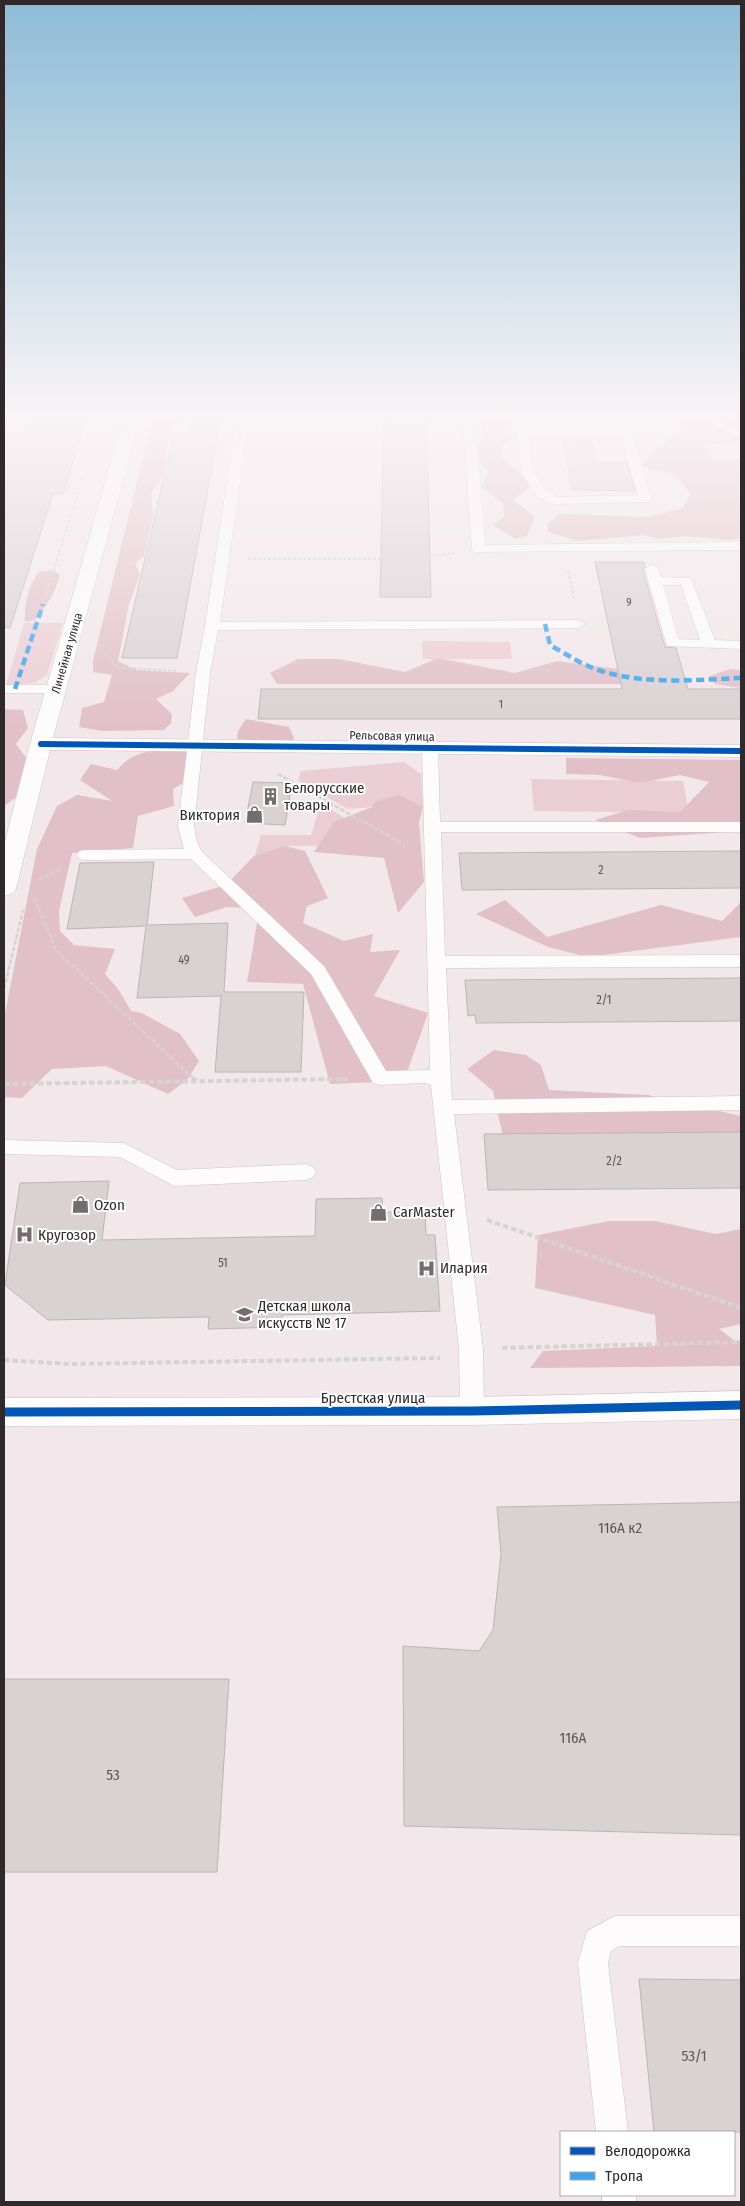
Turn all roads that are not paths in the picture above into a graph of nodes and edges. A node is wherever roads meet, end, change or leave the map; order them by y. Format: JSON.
{"nodes":[{"id":1,"x":104,"y":520,"type":"edge"},
{"id":2,"x":228,"y":520,"type":"edge"},
{"id":3,"x":477,"y":520,"type":"edge"},
{"id":4,"x":741,"y":546,"type":"edge"},
{"id":5,"x":578,"y":624,"type":"road end"},
{"id":6,"x":212,"y":626,"type":"junction"},
{"id":7,"x":709,"y":644,"type":"junction"},
{"id":8,"x":741,"y":645,"type":"edge"},
{"id":9,"x":57,"y":688,"type":"junction"},
{"id":10,"x":4,"y":689,"type":"edge"},
{"id":11,"x":42,"y":744,"type":"junction"},
{"id":12,"x":195,"y":744,"type":"junction"},
{"id":13,"x":430,"y":748,"type":"junction"},
{"id":14,"x":741,"y":751,"type":"edge"},
{"id":15,"x":432,"y":827,"type":"junction"},
{"id":16,"x":741,"y":827,"type":"edge"},
{"id":17,"x":195,"y":854,"type":"junction"},
{"id":18,"x":85,"y":855,"type":"road end"},
{"id":19,"x":4,"y":889,"type":"edge"},
{"id":20,"x":741,"y":961,"type":"edge"},
{"id":21,"x":437,"y":962,"type":"junction"},
{"id":22,"x":440,"y":1081,"type":"junction"},
{"id":23,"x":741,"y":1103,"type":"edge"},
{"id":24,"x":444,"y":1107,"type":"junction"},
{"id":25,"x":4,"y":1147,"type":"edge"},
{"id":26,"x":306,"y":1172,"type":"dead end"},
{"id":27,"x":741,"y":1405,"type":"edge"},
{"id":28,"x":472,"y":1411,"type":"junction"},
{"id":29,"x":4,"y":1412,"type":"edge"},
{"id":30,"x":741,"y":1931,"type":"edge"},
{"id":31,"x":612,"y":2131,"type":"edge"}],
"edges":[{"from":1,"to":9,"type":"street","name":"Линейная улица"},
{"from":2,"to":6,"type":"lane"},
{"from":3,"to":4,"type":"lane"},
{"from":5,"to":6,"type":"lane"},
{"from":6,"to":12,"type":"lane"},
{"from":7,"to":7,"type":"lane"},
{"from":7,"to":8,"type":"lane"},
{"from":9,"to":10,"type":"lane"},
{"from":9,"to":11,"type":"street","name":"Линейная улица"},
{"from":11,"to":12,"type":"street","name":"Рельсовая улица"},
{"from":11,"to":19,"type":"street","name":"Линейная улица"},
{"from":12,"to":13,"type":"street","name":"Рельсовая улица"},
{"from":12,"to":17,"type":"lane"},
{"from":13,"to":14,"type":"street","name":"Рельсовая улица"},
{"from":13,"to":15,"type":"lane"},
{"from":15,"to":16,"type":"lane"},
{"from":15,"to":21,"type":"lane"},
{"from":17,"to":18,"type":"lane"},
{"from":17,"to":22,"type":"lane"},
{"from":20,"to":21,"type":"lane"},
{"from":21,"to":22,"type":"lane"},
{"from":22,"to":24,"type":"lane"},
{"from":23,"to":24,"type":"lane"},
{"from":24,"to":28,"type":"lane"},
{"from":25,"to":26,"type":"lane"},
{"from":27,"to":28,"type":"street","name":"Брестская улица"},
{"from":28,"to":29,"type":"street","name":"Брестская улица"},
{"from":30,"to":31,"type":"lane"}]}
